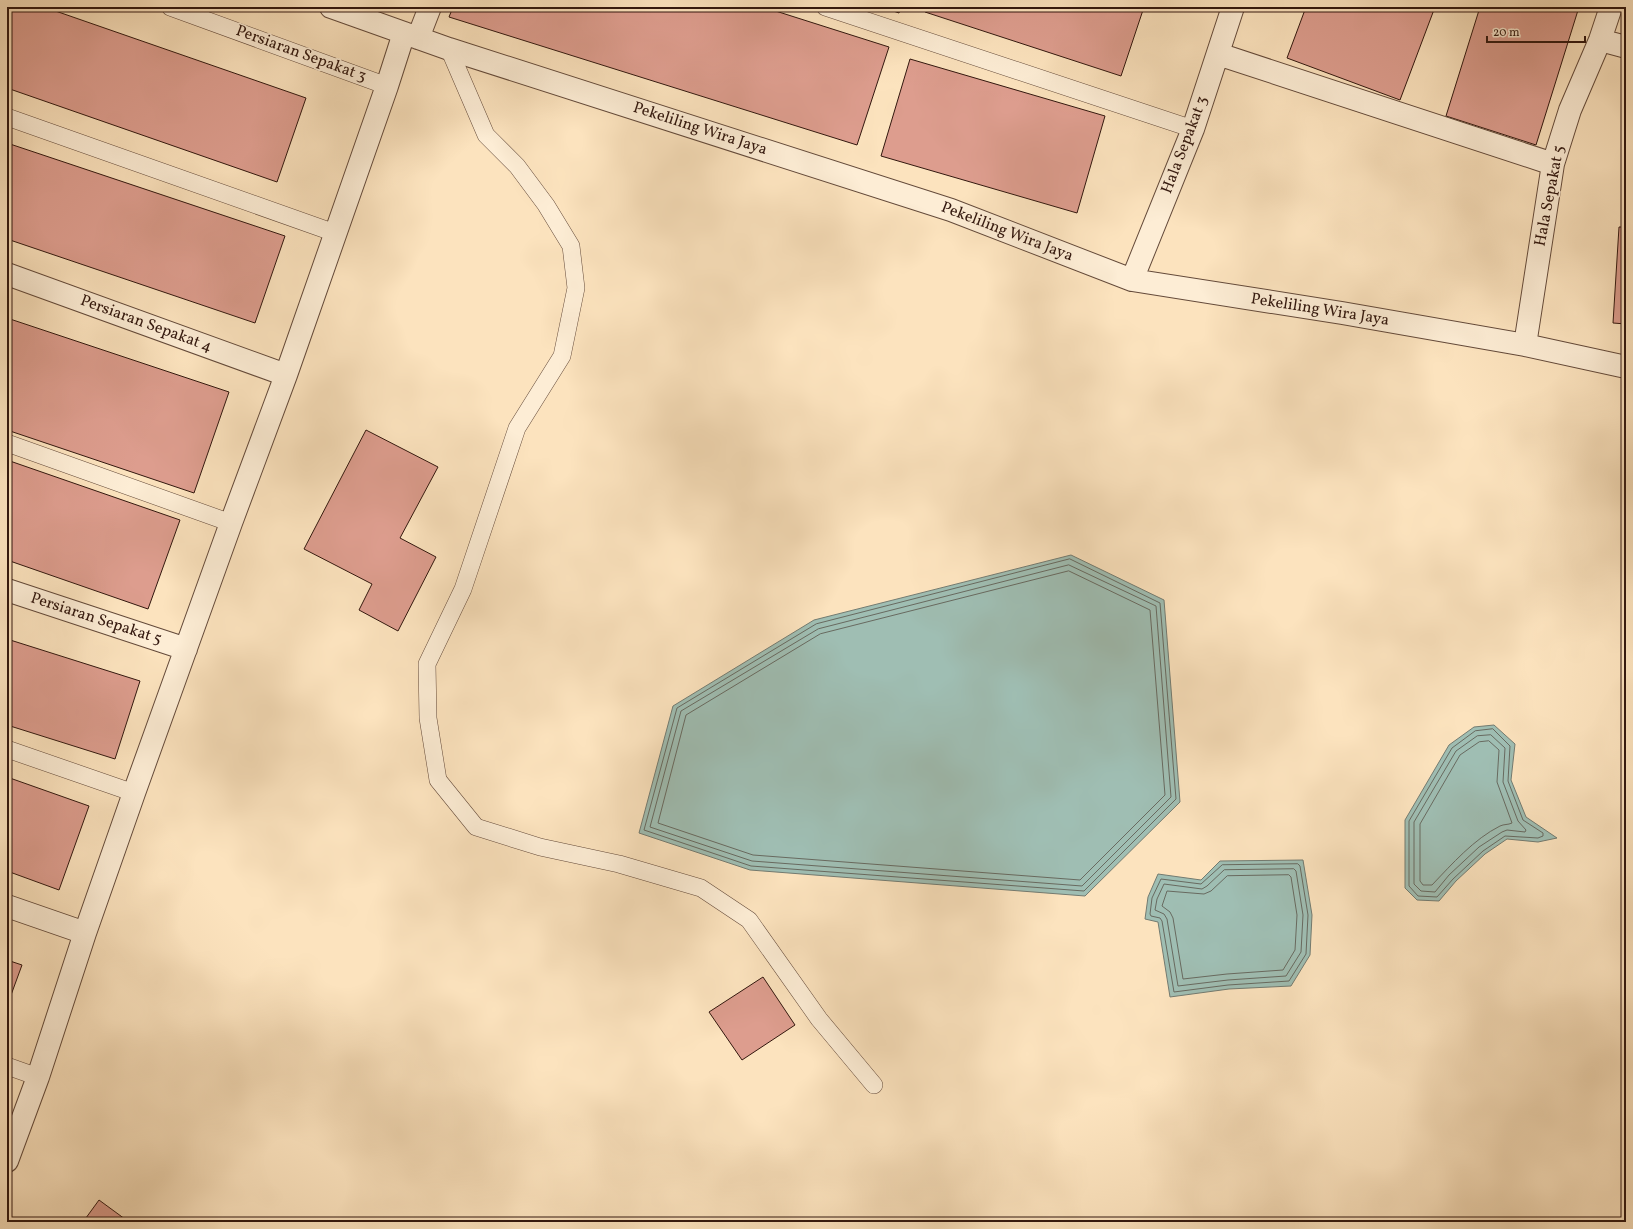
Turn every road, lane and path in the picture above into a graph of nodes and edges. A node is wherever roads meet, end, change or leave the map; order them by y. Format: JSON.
{"nodes":[{"id":1,"x":170,"y":7,"type":"edge"},
{"id":2,"x":331,"y":7,"type":"edge"},
{"id":3,"x":430,"y":7,"type":"edge"},
{"id":4,"x":825,"y":7,"type":"edge"},
{"id":5,"x":1233,"y":7,"type":"edge"},
{"id":6,"x":1611,"y":7,"type":"edge"},
{"id":7,"x":411,"y":36,"type":"junction"},
{"id":8,"x":1600,"y":40,"type":"junction"},
{"id":9,"x":1626,"y":47,"type":"edge"},
{"id":10,"x":449,"y":49,"type":"junction"},
{"id":11,"x":1218,"y":54,"type":"junction"},
{"id":12,"x":387,"y":86,"type":"junction"},
{"id":13,"x":7,"y":117,"type":"edge"},
{"id":14,"x":1193,"y":130,"type":"junction"},
{"id":15,"x":1553,"y":164,"type":"junction"},
{"id":16,"x":335,"y":232,"type":"junction"},
{"id":17,"x":7,"y":274,"type":"edge"},
{"id":18,"x":1132,"y":280,"type":"junction"},
{"id":19,"x":1525,"y":345,"type":"junction"},
{"id":20,"x":1626,"y":367,"type":"edge"},
{"id":21,"x":286,"y":374,"type":"junction"},
{"id":22,"x":7,"y":443,"type":"edge"},
{"id":23,"x":231,"y":522,"type":"junction"},
{"id":24,"x":7,"y":590,"type":"edge"},
{"id":25,"x":186,"y":649,"type":"junction"},
{"id":26,"x":7,"y":749,"type":"edge"},
{"id":27,"x":134,"y":792,"type":"junction"},
{"id":28,"x":7,"y":906,"type":"edge"},
{"id":29,"x":86,"y":933,"type":"junction"},
{"id":30,"x":7,"y":1066,"type":"edge"},
{"id":31,"x":38,"y":1077,"type":"junction"},
{"id":32,"x":874,"y":1085,"type":"dead end"},
{"id":33,"x":7,"y":1161,"type":"edge"}],
"edges":[{"from":1,"to":12,"type":"lane","name":"Persiaran Sepakat 3"},
{"from":2,"to":7,"type":"street"},
{"from":3,"to":7,"type":"street"},
{"from":4,"to":14,"type":"lane"},
{"from":5,"to":11,"type":"street","name":"Hala Sepakat 3"},
{"from":6,"to":8,"type":"street","name":"Hala Sepakat 5"},
{"from":7,"to":10,"type":"street","name":"Pekeliling Wira Jaya"},
{"from":7,"to":12,"type":"street"},
{"from":8,"to":9,"type":"street"},
{"from":8,"to":15,"type":"street","name":"Hala Sepakat 5"},
{"from":10,"to":18,"type":"street","name":"Pekeliling Wira Jaya"},
{"from":10,"to":32,"type":"lane"},
{"from":11,"to":14,"type":"street","name":"Hala Sepakat 3"},
{"from":11,"to":15,"type":"street"},
{"from":12,"to":16,"type":"street"},
{"from":13,"to":16,"type":"lane"},
{"from":14,"to":18,"type":"street","name":"Hala Sepakat 3"},
{"from":15,"to":19,"type":"street","name":"Hala Sepakat 5"},
{"from":16,"to":21,"type":"street"},
{"from":17,"to":21,"type":"street","name":"Persiaran Sepakat 4"},
{"from":18,"to":19,"type":"street","name":"Pekeliling Wira Jaya"},
{"from":19,"to":20,"type":"street","name":"Pekeliling Wira Jaya"},
{"from":21,"to":23,"type":"street"},
{"from":22,"to":23,"type":"lane"},
{"from":23,"to":25,"type":"street"},
{"from":24,"to":25,"type":"street","name":"Persiaran Sepakat 5"},
{"from":25,"to":27,"type":"street"},
{"from":26,"to":27,"type":"lane"},
{"from":27,"to":29,"type":"street"},
{"from":28,"to":29,"type":"street"},
{"from":29,"to":31,"type":"street"},
{"from":30,"to":31,"type":"lane"},
{"from":31,"to":33,"type":"street"}]}
